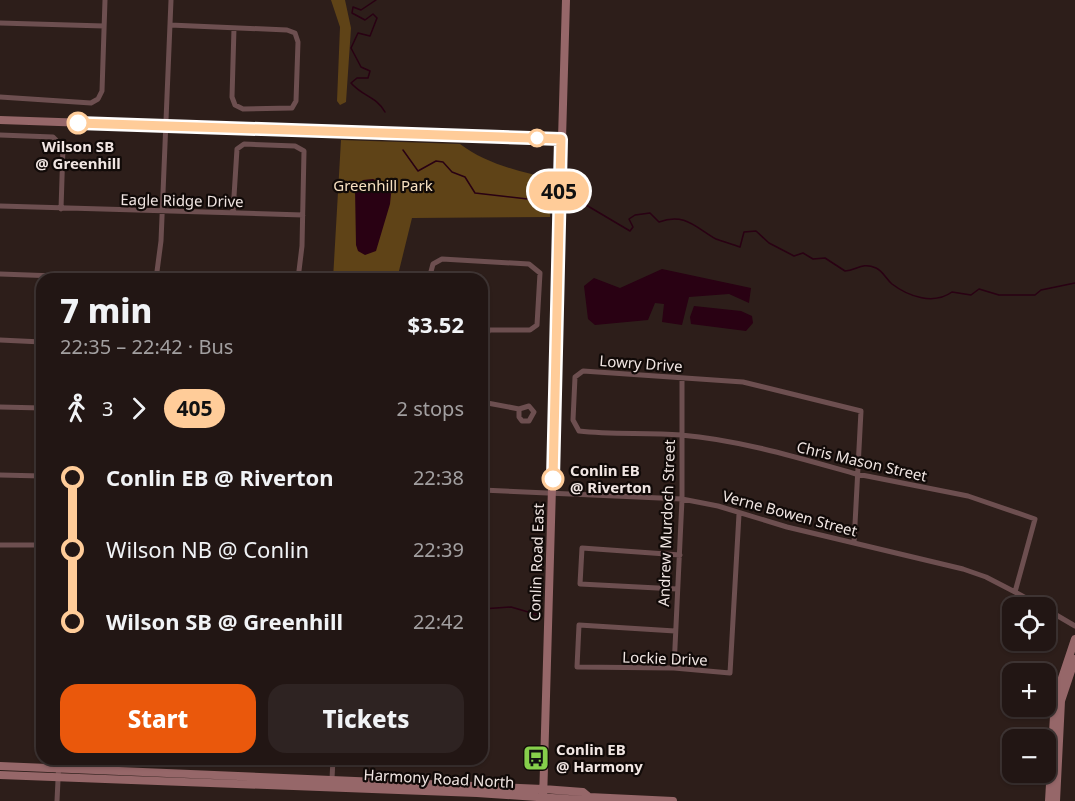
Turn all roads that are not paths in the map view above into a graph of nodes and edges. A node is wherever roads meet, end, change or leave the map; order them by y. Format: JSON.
{"nodes":[{"id":1,"x":105,"y":0,"type":"edge"},
{"id":2,"x":171,"y":0,"type":"edge"},
{"id":3,"x":566,"y":0,"type":"edge"},
{"id":4,"x":0,"y":23,"type":"edge"},
{"id":5,"x":104,"y":26,"type":"junction"},
{"id":6,"x":170,"y":26,"type":"junction"},
{"id":7,"x":234,"y":28,"type":"junction"},
{"id":8,"x":0,"y":97,"type":"edge"},
{"id":9,"x":0,"y":120,"type":"edge"},
{"id":10,"x":166,"y":126,"type":"junction"},
{"id":11,"x":0,"y":135,"type":"edge"},
{"id":12,"x":561,"y":139,"type":"junction"},
{"id":13,"x":0,"y":206,"type":"edge"},
{"id":14,"x":61,"y":209,"type":"junction"},
{"id":15,"x":162,"y":212,"type":"junction"},
{"id":16,"x":233,"y":212,"type":"junction"},
{"id":17,"x":303,"y":215,"type":"junction"},
{"id":18,"x":157,"y":273,"type":"edge"},
{"id":19,"x":298,"y":273,"type":"edge"},
{"id":20,"x":431,"y":273,"type":"edge"},
{"id":21,"x":0,"y":274,"type":"edge"},
{"id":22,"x":36,"y":275,"type":"edge"},
{"id":23,"x":488,"y":332,"type":"edge"},
{"id":24,"x":0,"y":340,"type":"edge"},
{"id":25,"x":36,"y":342,"type":"edge"},
{"id":26,"x":682,"y":379,"type":"junction"},
{"id":27,"x":488,"y":403,"type":"edge"},
{"id":28,"x":0,"y":407,"type":"edge"},
{"id":29,"x":36,"y":408,"type":"edge"},
{"id":30,"x":519,"y":409,"type":"dead end"},
{"id":31,"x":681,"y":435,"type":"junction"},
{"id":32,"x":856,"y":474,"type":"junction"},
{"id":33,"x":0,"y":475,"type":"edge"},
{"id":34,"x":36,"y":476,"type":"edge"},
{"id":35,"x":488,"y":490,"type":"edge"},
{"id":36,"x":552,"y":492,"type":"junction"},
{"id":37,"x":682,"y":499,"type":"junction"},
{"id":38,"x":739,"y":514,"type":"junction"},
{"id":39,"x":854,"y":543,"type":"junction"},
{"id":40,"x":0,"y":544,"type":"edge"},
{"id":41,"x":36,"y":545,"type":"edge"},
{"id":42,"x":680,"y":555,"type":"junction"},
{"id":43,"x":677,"y":589,"type":"junction"},
{"id":44,"x":1015,"y":592,"type":"junction"},
{"id":45,"x":1024,"y":597,"type":"edge"},
{"id":46,"x":1056,"y":615,"type":"edge"},
{"id":47,"x":1075,"y":626,"type":"edge"},
{"id":48,"x":675,"y":631,"type":"junction"},
{"id":49,"x":1075,"y":639,"type":"edge"},
{"id":50,"x":1075,"y":659,"type":"edge"},
{"id":51,"x":674,"y":668,"type":"junction"},
{"id":52,"x":36,"y":764,"type":"edge"},
{"id":53,"x":58,"y":765,"type":"edge"},
{"id":54,"x":92,"y":765,"type":"edge"},
{"id":55,"x":333,"y":765,"type":"edge"},
{"id":56,"x":0,"y":766,"type":"edge"},
{"id":57,"x":0,"y":775,"type":"edge"},
{"id":58,"x":57,"y":777,"type":"junction"},
{"id":59,"x":332,"y":779,"type":"junction"},
{"id":60,"x":543,"y":796,"type":"edge"},
{"id":61,"x":57,"y":801,"type":"edge"},
{"id":62,"x":673,"y":801,"type":"edge"},
{"id":63,"x":1049,"y":801,"type":"edge"},
{"id":64,"x":1056,"y":801,"type":"edge"}],
"edges":[{"from":1,"to":5,"type":"street"},
{"from":2,"to":6,"type":"street"},
{"from":3,"to":12,"type":"street","name":"Conlin Road East"},
{"from":4,"to":5,"type":"street"},
{"from":5,"to":8,"type":"street"},
{"from":6,"to":7,"type":"street"},
{"from":6,"to":10,"type":"street"},
{"from":7,"to":7,"type":"street"},
{"from":9,"to":10,"type":"street"},
{"from":10,"to":12,"type":"street"},
{"from":10,"to":15,"type":"street"},
{"from":11,"to":14,"type":"street"},
{"from":12,"to":36,"type":"street","name":"Conlin Road East"},
{"from":13,"to":14,"type":"street","name":"Eagle Ridge Drive"},
{"from":14,"to":15,"type":"street","name":"Eagle Ridge Drive"},
{"from":15,"to":16,"type":"street","name":"Eagle Ridge Drive"},
{"from":15,"to":18,"type":"street"},
{"from":16,"to":17,"type":"street","name":"Eagle Ridge Drive"},
{"from":16,"to":17,"type":"street"},
{"from":17,"to":19,"type":"street"},
{"from":20,"to":23,"type":"street"},
{"from":21,"to":22,"type":"street"},
{"from":24,"to":25,"type":"street"},
{"from":26,"to":31,"type":"street","name":"Andrew Murdoch Street"},
{"from":26,"to":31,"type":"street","name":"Lowry Drive"},
{"from":26,"to":32,"type":"street","name":"Lowry Drive"},
{"from":27,"to":30,"type":"street"},
{"from":28,"to":29,"type":"street"},
{"from":31,"to":32,"type":"street","name":"Chris Mason Street"},
{"from":31,"to":37,"type":"street","name":"Andrew Murdoch Street"},
{"from":32,"to":39,"type":"street"},
{"from":32,"to":44,"type":"street","name":"Chris Mason Street"},
{"from":33,"to":34,"type":"street"},
{"from":35,"to":36,"type":"street","name":"Verne Bowen Street"},
{"from":36,"to":37,"type":"street","name":"Verne Bowen Street"},
{"from":36,"to":60,"type":"street","name":"Conlin Road East"},
{"from":37,"to":38,"type":"street","name":"Verne Bowen Street"},
{"from":37,"to":42,"type":"street","name":"Andrew Murdoch Street"},
{"from":38,"to":39,"type":"street","name":"Verne Bowen Street"},
{"from":38,"to":51,"type":"street","name":"Lockie Drive"},
{"from":39,"to":44,"type":"street","name":"Verne Bowen Street"},
{"from":40,"to":41,"type":"street"},
{"from":42,"to":43,"type":"street","name":"Andrew Murdoch Street"},
{"from":42,"to":43,"type":"street"},
{"from":43,"to":48,"type":"street","name":"Andrew Murdoch Street"},
{"from":44,"to":45,"type":"street","name":"Verne Bowen Street"},
{"from":46,"to":47,"type":"street","name":"Verne Bowen Street"},
{"from":48,"to":51,"type":"street","name":"Andrew Murdoch Street"},
{"from":48,"to":51,"type":"street","name":"Lockie Drive"},
{"from":49,"to":63,"type":"street"},
{"from":50,"to":64,"type":"street"},
{"from":52,"to":56,"type":"street","name":"Harmony Road North"},
{"from":53,"to":58,"type":"street"},
{"from":54,"to":59,"type":"street","name":"Harmony Road North"},
{"from":55,"to":59,"type":"street"},
{"from":57,"to":58,"type":"street","name":"Harmony Road North"},
{"from":58,"to":60,"type":"street","name":"Harmony Road North"},
{"from":58,"to":61,"type":"street"},
{"from":59,"to":60,"type":"street","name":"Harmony Road North"},
{"from":60,"to":62,"type":"street","name":"Harmony Road North"}]}
